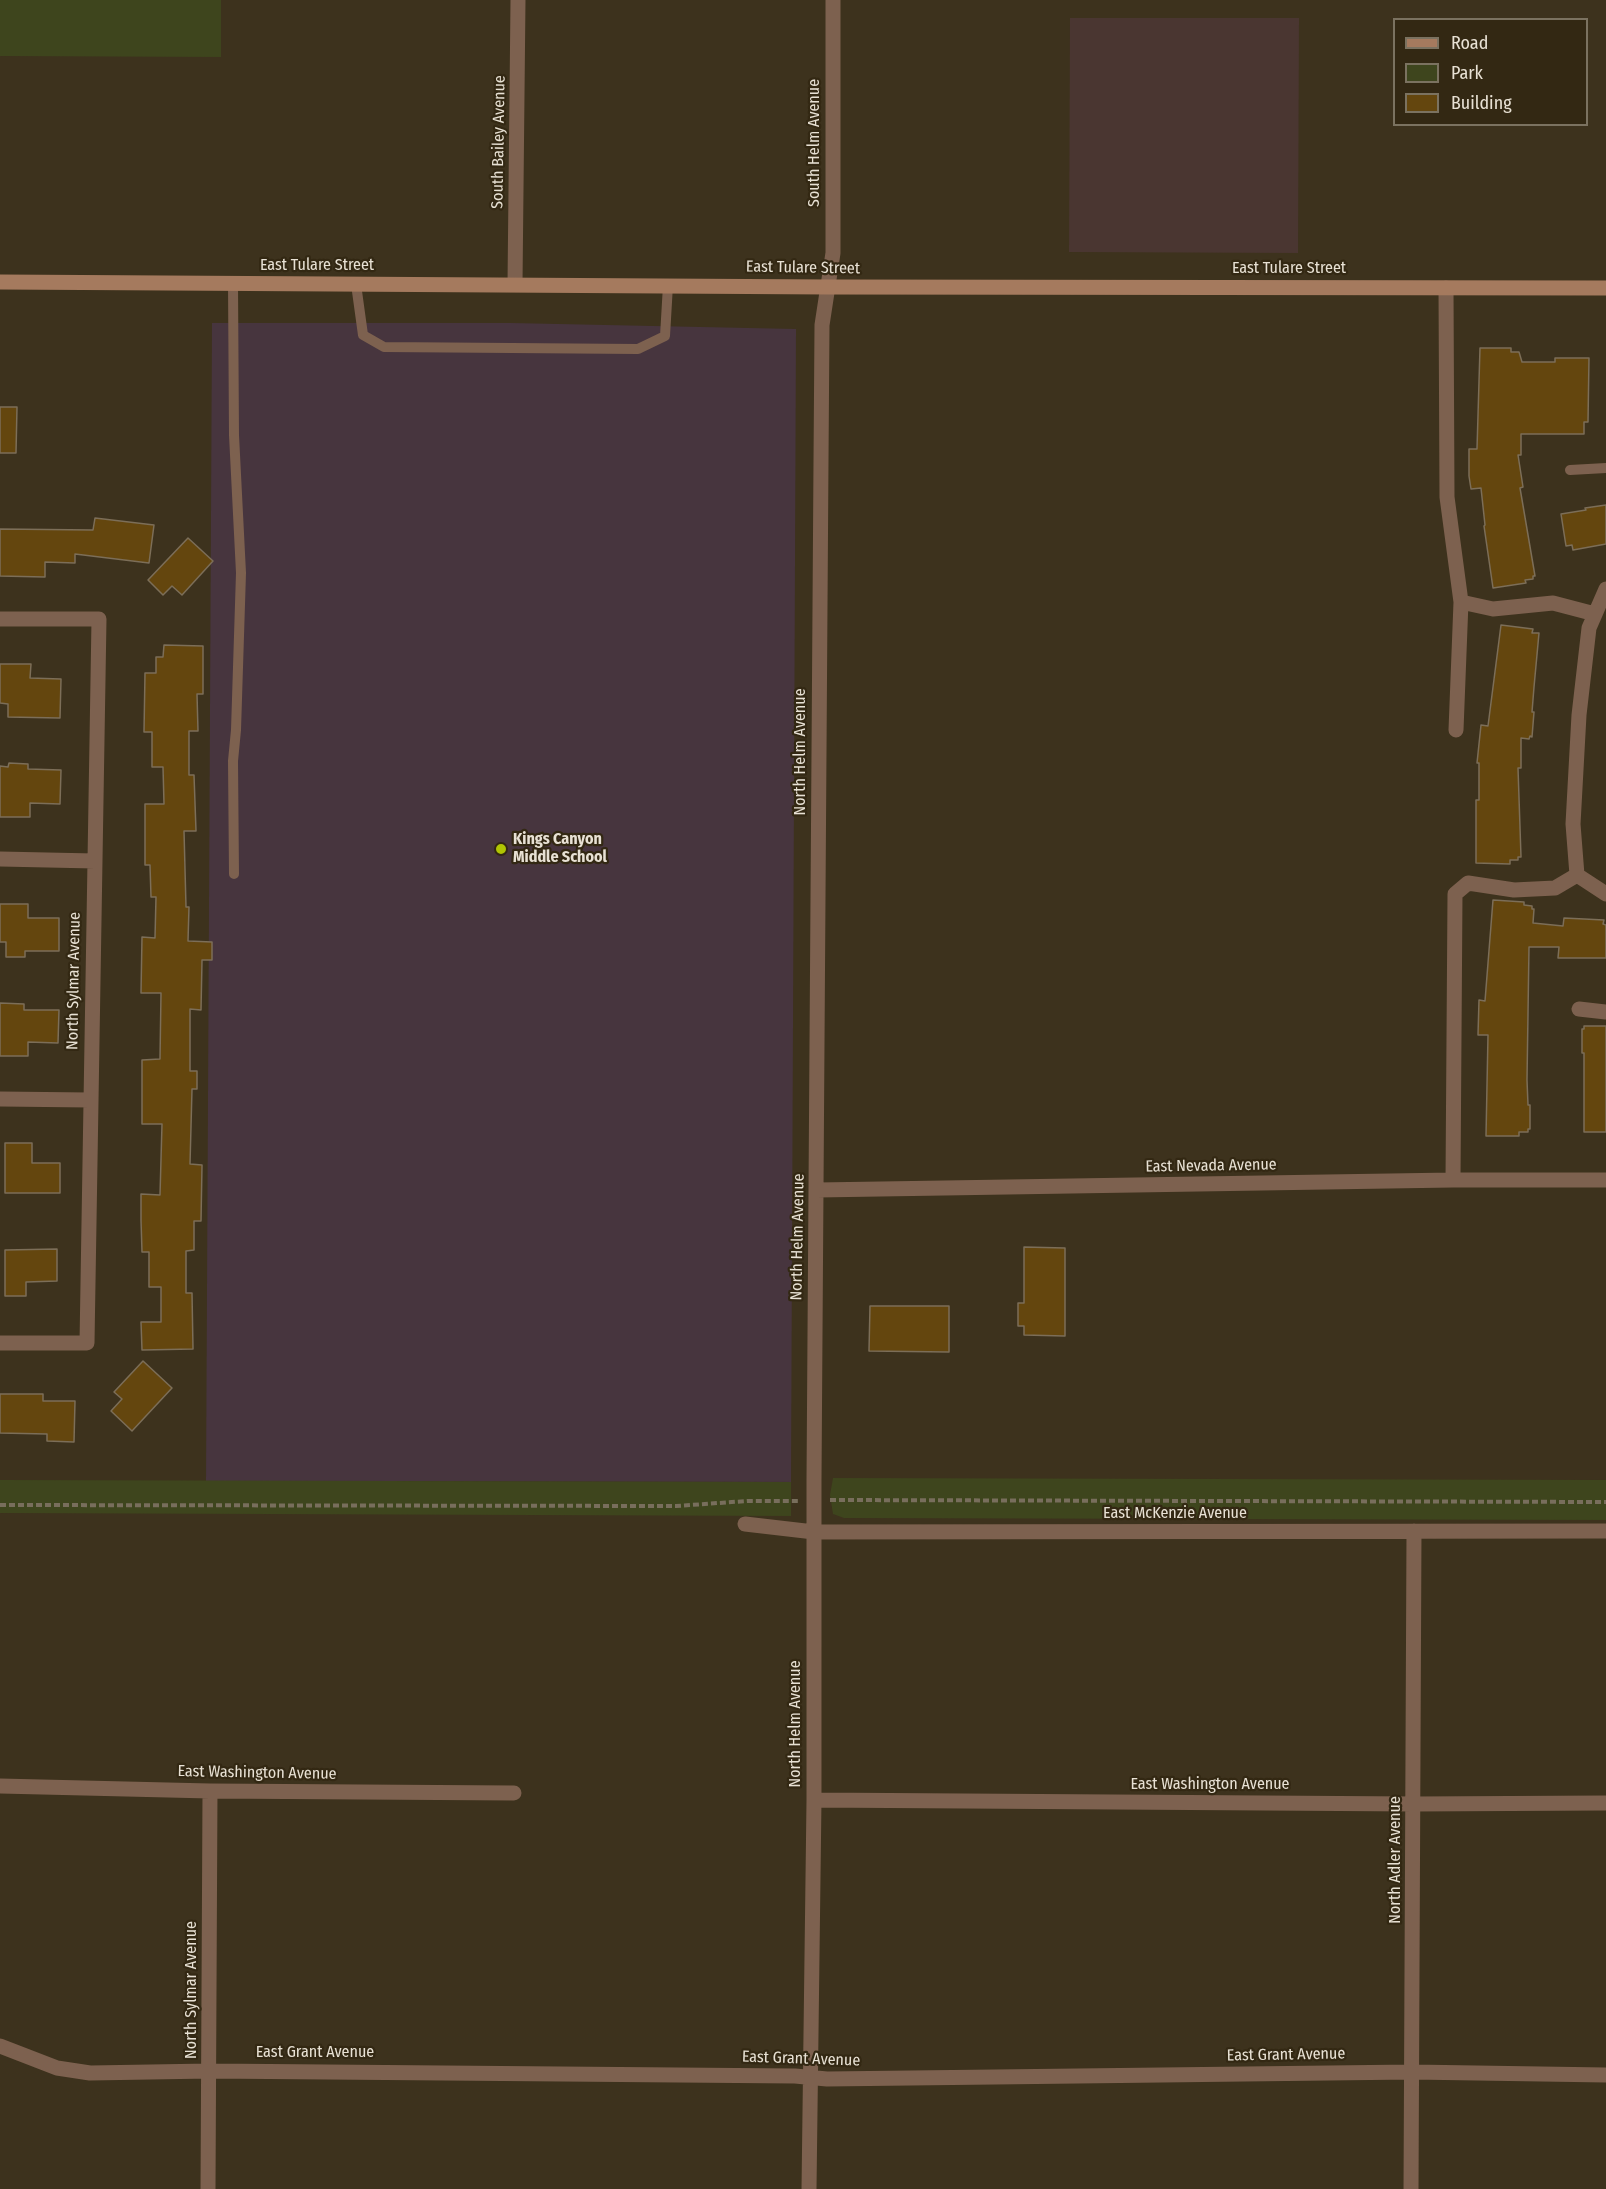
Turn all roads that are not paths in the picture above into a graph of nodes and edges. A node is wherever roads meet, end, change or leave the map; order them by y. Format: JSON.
{"nodes":[{"id":1,"x":518,"y":0,"type":"edge"},
{"id":2,"x":833,"y":0,"type":"edge"},
{"id":3,"x":0,"y":282,"type":"edge"},
{"id":4,"x":233,"y":284,"type":"junction"},
{"id":5,"x":356,"y":284,"type":"junction"},
{"id":6,"x":515,"y":284,"type":"junction"},
{"id":7,"x":668,"y":285,"type":"junction"},
{"id":8,"x":829,"y":287,"type":"junction"},
{"id":9,"x":1446,"y":288,"type":"junction"},
{"id":10,"x":1606,"y":288,"type":"edge"},
{"id":11,"x":1606,"y":468,"type":"edge"},
{"id":12,"x":1570,"y":470,"type":"dead end"},
{"id":13,"x":1606,"y":589,"type":"edge"},
{"id":14,"x":1461,"y":602,"type":"junction"},
{"id":15,"x":1595,"y":614,"type":"junction"},
{"id":16,"x":0,"y":619,"type":"edge"},
{"id":17,"x":1456,"y":730,"type":"dead end"},
{"id":18,"x":0,"y":860,"type":"edge"},
{"id":19,"x":95,"y":861,"type":"junction"},
{"id":20,"x":234,"y":874,"type":"dead end"},
{"id":21,"x":1577,"y":876,"type":"junction"},
{"id":22,"x":1606,"y":894,"type":"edge"},
{"id":23,"x":1579,"y":1009,"type":"dead end"},
{"id":24,"x":1606,"y":1012,"type":"edge"},
{"id":25,"x":0,"y":1099,"type":"edge"},
{"id":26,"x":90,"y":1100,"type":"junction"},
{"id":27,"x":1453,"y":1180,"type":"junction"},
{"id":28,"x":1606,"y":1180,"type":"edge"},
{"id":29,"x":817,"y":1190,"type":"junction"},
{"id":30,"x":0,"y":1343,"type":"edge"},
{"id":31,"x":745,"y":1524,"type":"dead end"},
{"id":32,"x":1414,"y":1531,"type":"junction"},
{"id":33,"x":1606,"y":1531,"type":"edge"},
{"id":34,"x":814,"y":1532,"type":"junction"},
{"id":35,"x":0,"y":1786,"type":"edge"},
{"id":36,"x":210,"y":1791,"type":"junction"},
{"id":37,"x":514,"y":1793,"type":"dead end"},
{"id":38,"x":814,"y":1800,"type":"junction"},
{"id":39,"x":1606,"y":1803,"type":"edge"},
{"id":40,"x":1414,"y":1804,"type":"junction"},
{"id":41,"x":0,"y":2046,"type":"edge"},
{"id":42,"x":210,"y":2071,"type":"junction"},
{"id":43,"x":1412,"y":2072,"type":"junction"},
{"id":44,"x":1606,"y":2076,"type":"edge"},
{"id":45,"x":811,"y":2078,"type":"junction"},
{"id":46,"x":208,"y":2189,"type":"edge"},
{"id":47,"x":809,"y":2189,"type":"edge"},
{"id":48,"x":1411,"y":2189,"type":"edge"}],
"edges":[{"from":1,"to":6,"type":"street","name":"South Bailey Avenue"},
{"from":2,"to":8,"type":"street","name":"South Helm Avenue"},
{"from":3,"to":4,"type":"main road","name":"East Tulare Street"},
{"from":4,"to":5,"type":"main road","name":"East Tulare Street"},
{"from":4,"to":20,"type":"lane"},
{"from":5,"to":6,"type":"main road","name":"East Tulare Street"},
{"from":5,"to":7,"type":"lane"},
{"from":6,"to":7,"type":"main road","name":"East Tulare Street"},
{"from":7,"to":8,"type":"main road","name":"East Tulare Street"},
{"from":8,"to":9,"type":"main road","name":"East Tulare Street"},
{"from":8,"to":29,"type":"street","name":"North Helm Avenue"},
{"from":9,"to":10,"type":"main road","name":"East Tulare Street"},
{"from":9,"to":14,"type":"street"},
{"from":11,"to":12,"type":"lane"},
{"from":13,"to":15,"type":"street"},
{"from":14,"to":15,"type":"street"},
{"from":14,"to":17,"type":"street"},
{"from":15,"to":21,"type":"street"},
{"from":16,"to":19,"type":"street","name":"North Sylmar Avenue"},
{"from":18,"to":19,"type":"street"},
{"from":19,"to":26,"type":"street","name":"North Sylmar Avenue"},
{"from":21,"to":22,"type":"street"},
{"from":21,"to":27,"type":"street"},
{"from":23,"to":24,"type":"street"},
{"from":25,"to":26,"type":"street"},
{"from":26,"to":30,"type":"street","name":"North Sylmar Avenue"},
{"from":27,"to":28,"type":"street","name":"East Nevada Avenue"},
{"from":27,"to":29,"type":"street","name":"East Nevada Avenue"},
{"from":29,"to":34,"type":"street","name":"North Helm Avenue"},
{"from":31,"to":34,"type":"street","name":"East McKenzie Avenue"},
{"from":32,"to":33,"type":"street","name":"East McKenzie Avenue"},
{"from":32,"to":34,"type":"street","name":"East McKenzie Avenue"},
{"from":32,"to":40,"type":"street","name":"North Adler Avenue"},
{"from":34,"to":38,"type":"street","name":"North Helm Avenue"},
{"from":35,"to":36,"type":"street","name":"East Washington Avenue"},
{"from":36,"to":37,"type":"street","name":"East Washington Avenue"},
{"from":36,"to":42,"type":"street","name":"North Sylmar Avenue"},
{"from":38,"to":40,"type":"street","name":"East Washington Avenue"},
{"from":38,"to":45,"type":"street","name":"North Helm Avenue"},
{"from":39,"to":40,"type":"street","name":"East Washington Avenue"},
{"from":40,"to":43,"type":"street","name":"North Adler Avenue"},
{"from":41,"to":42,"type":"street","name":"East Grant Avenue"},
{"from":42,"to":45,"type":"street","name":"East Grant Avenue"},
{"from":42,"to":46,"type":"street","name":"North Sylmar Avenue"},
{"from":43,"to":44,"type":"street","name":"East Grant Avenue"},
{"from":43,"to":45,"type":"street","name":"East Grant Avenue"},
{"from":43,"to":48,"type":"street","name":"North Adler Avenue"},
{"from":45,"to":47,"type":"street","name":"North Helm Avenue"}]}
